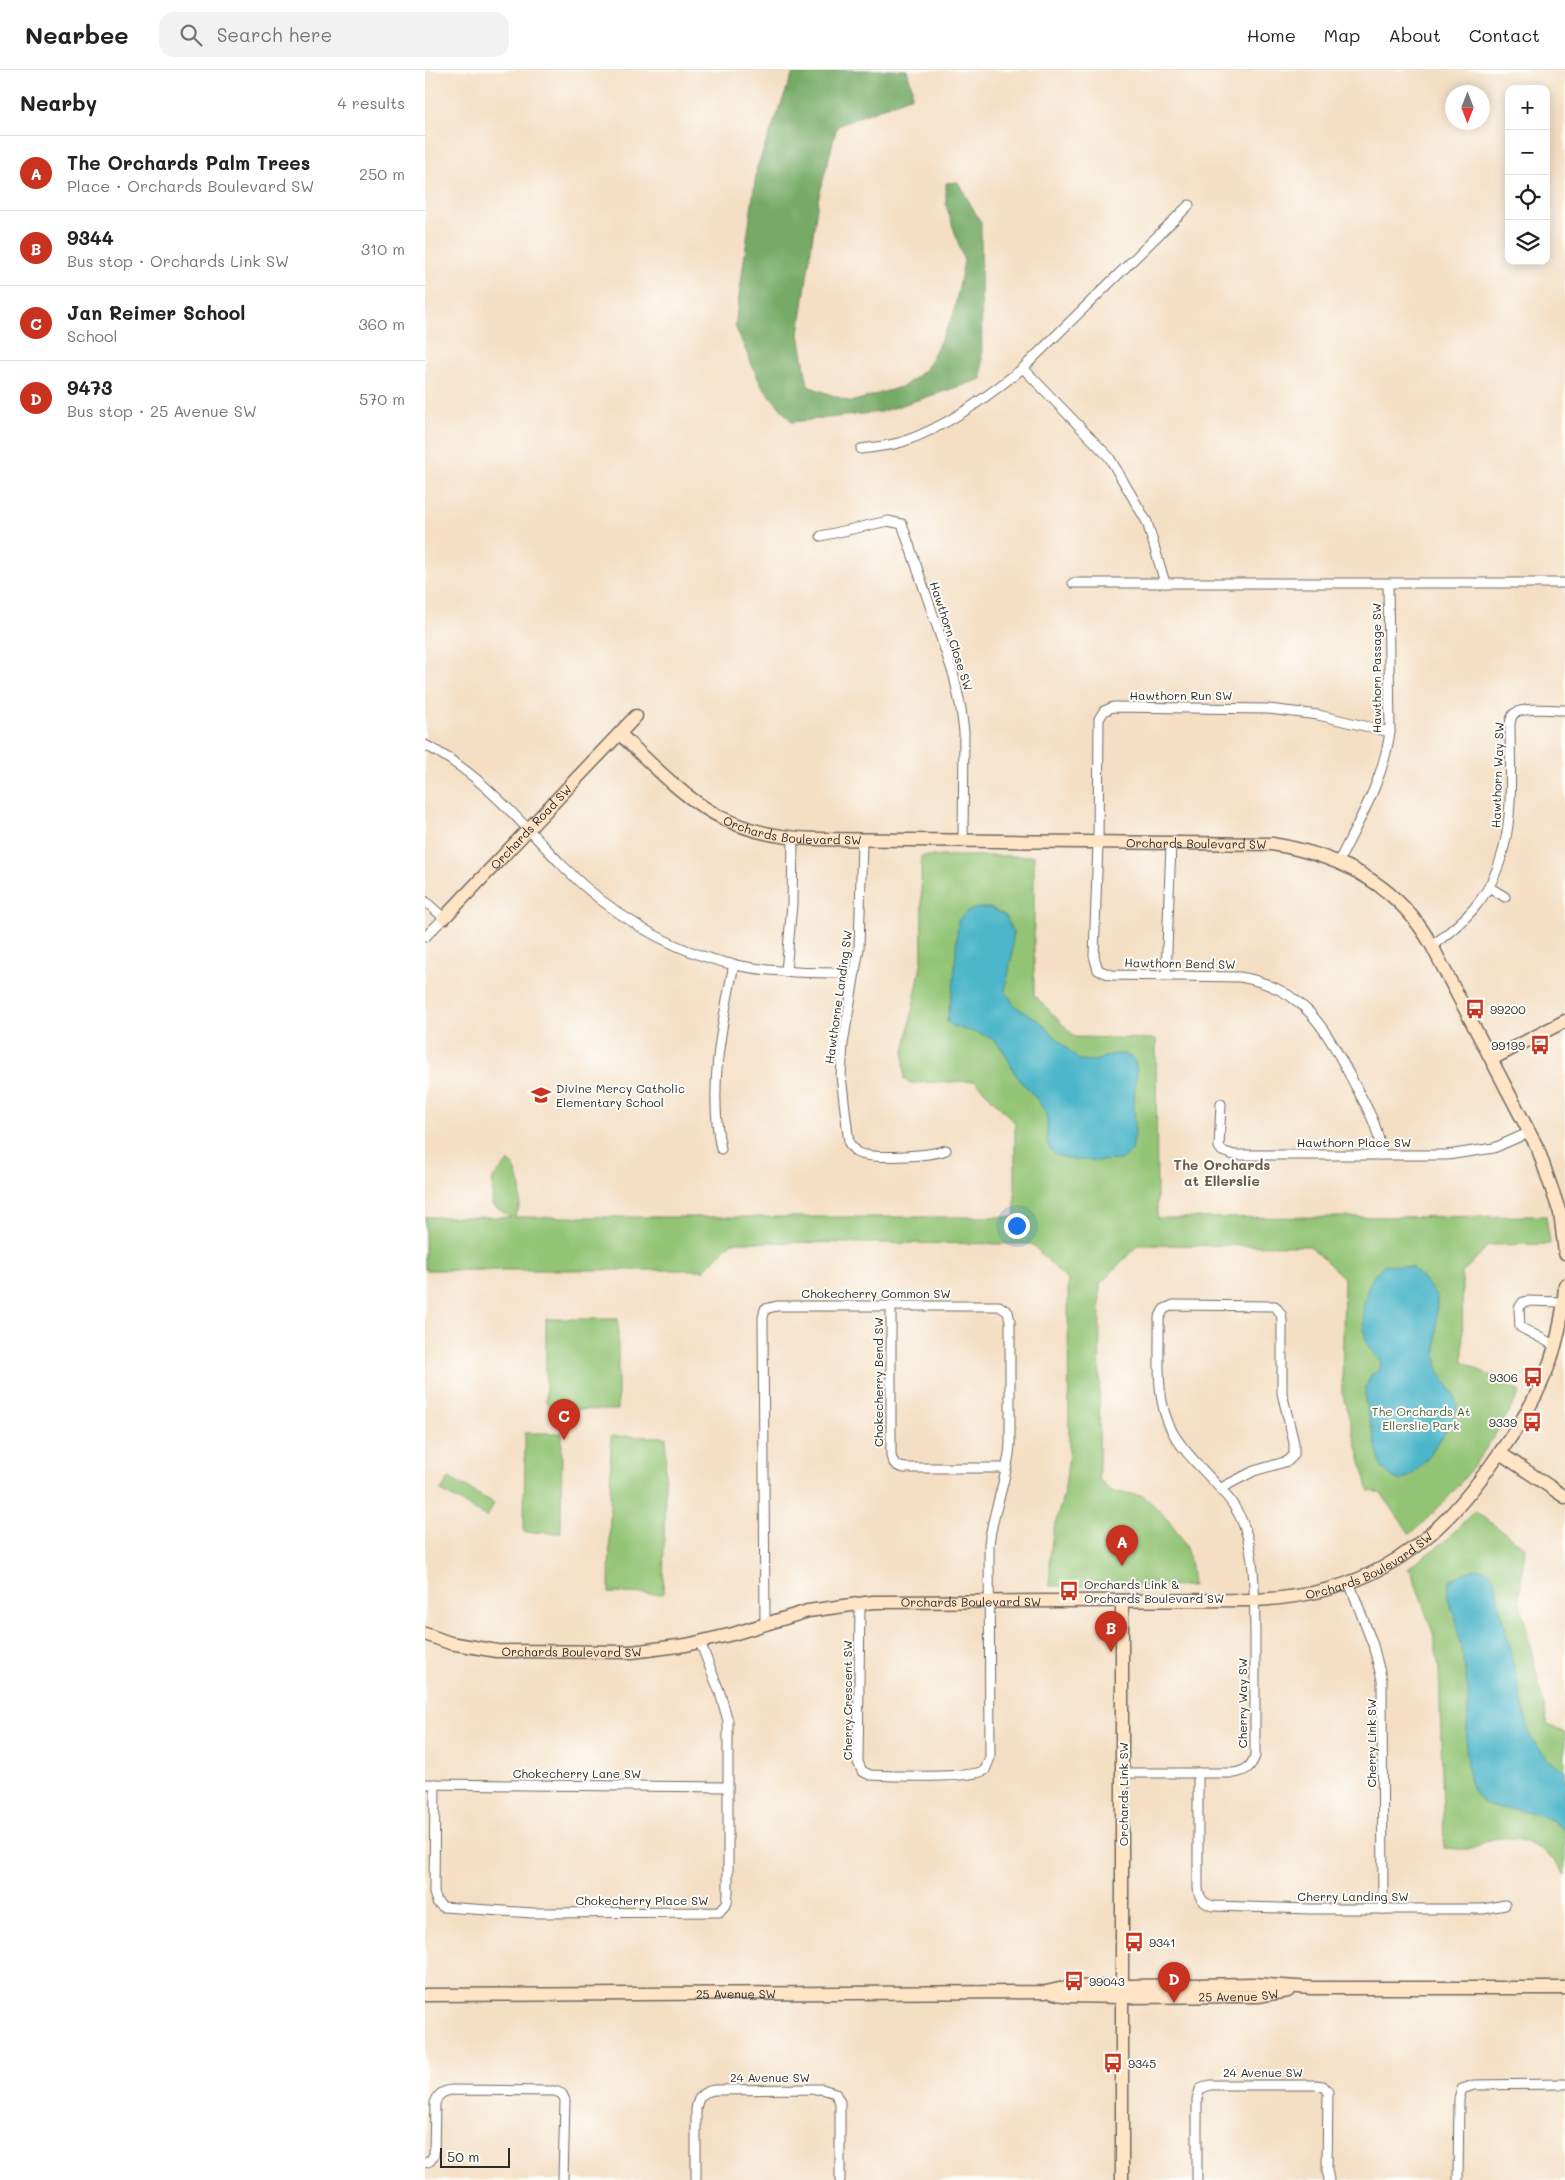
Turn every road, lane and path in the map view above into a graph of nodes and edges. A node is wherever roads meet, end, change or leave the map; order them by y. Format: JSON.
{"nodes":[{"id":1,"x":1189,"y":205,"type":"dead end"},
{"id":2,"x":1023,"y":368,"type":"junction"},
{"id":3,"x":861,"y":449,"type":"dead end"},
{"id":4,"x":821,"y":536,"type":"dead end"},
{"id":5,"x":1073,"y":583,"type":"dead end"},
{"id":6,"x":1165,"y":583,"type":"junction"},
{"id":7,"x":1565,"y":583,"type":"edge"},
{"id":8,"x":1388,"y":585,"type":"junction"},
{"id":9,"x":1565,"y":710,"type":"edge"},
{"id":10,"x":636,"y":716,"type":"dead end"},
{"id":11,"x":1391,"y":732,"type":"junction"},
{"id":12,"x":620,"y":734,"type":"junction"},
{"id":13,"x":425,"y":744,"type":"edge"},
{"id":14,"x":529,"y":830,"type":"junction"},
{"id":15,"x":793,"y":839,"type":"junction"},
{"id":16,"x":862,"y":840,"type":"junction"},
{"id":17,"x":963,"y":841,"type":"junction"},
{"id":18,"x":1098,"y":843,"type":"junction"},
{"id":19,"x":1171,"y":844,"type":"junction"},
{"id":20,"x":1339,"y":861,"type":"junction"},
{"id":21,"x":1489,"y":887,"type":"junction"},
{"id":22,"x":1505,"y":897,"type":"dead end"},
{"id":23,"x":425,"y":901,"type":"edge"},
{"id":24,"x":444,"y":918,"type":"junction"},
{"id":25,"x":425,"y":937,"type":"edge"},
{"id":26,"x":1432,"y":946,"type":"junction"},
{"id":27,"x":734,"y":964,"type":"junction"},
{"id":28,"x":785,"y":972,"type":"junction"},
{"id":29,"x":855,"y":973,"type":"junction"},
{"id":30,"x":1166,"y":975,"type":"junction"},
{"id":31,"x":1565,"y":1021,"type":"edge"},
{"id":32,"x":1492,"y":1059,"type":"junction"},
{"id":33,"x":1221,"y":1104,"type":"dead end"},
{"id":34,"x":1530,"y":1132,"type":"junction"},
{"id":35,"x":721,"y":1149,"type":"dead end"},
{"id":36,"x":946,"y":1150,"type":"dead end"},
{"id":37,"x":1379,"y":1155,"type":"junction"},
{"id":38,"x":1565,"y":1253,"type":"edge"},
{"id":39,"x":1565,"y":1285,"type":"edge"},
{"id":40,"x":1563,"y":1302,"type":"junction"},
{"id":41,"x":891,"y":1306,"type":"junction"},
{"id":42,"x":1554,"y":1345,"type":"junction"},
{"id":43,"x":1500,"y":1453,"type":"junction"},
{"id":44,"x":1006,"y":1468,"type":"junction"},
{"id":45,"x":1221,"y":1488,"type":"junction"},
{"id":46,"x":1565,"y":1497,"type":"edge"},
{"id":47,"x":1349,"y":1582,"type":"junction"},
{"id":48,"x":1121,"y":1600,"type":"junction"},
{"id":49,"x":1255,"y":1600,"type":"junction"},
{"id":50,"x":989,"y":1601,"type":"junction"},
{"id":51,"x":860,"y":1603,"type":"junction"},
{"id":52,"x":765,"y":1623,"type":"junction"},
{"id":53,"x":425,"y":1634,"type":"edge"},
{"id":54,"x":700,"y":1642,"type":"junction"},
{"id":55,"x":1123,"y":1773,"type":"junction"},
{"id":56,"x":1198,"y":1773,"type":"junction"},
{"id":57,"x":430,"y":1784,"type":"edge"},
{"id":58,"x":728,"y":1787,"type":"junction"},
{"id":59,"x":1505,"y":1905,"type":"dead end"},
{"id":60,"x":1383,"y":1909,"type":"junction"},
{"id":61,"x":1565,"y":1988,"type":"edge"},
{"id":62,"x":1123,"y":1992,"type":"junction"},
{"id":63,"x":425,"y":1995,"type":"edge"},
{"id":64,"x":1565,"y":2084,"type":"edge"},
{"id":65,"x":427,"y":2162,"type":"edge"},
{"id":66,"x":563,"y":2180,"type":"edge"},
{"id":67,"x":696,"y":2180,"type":"edge"},
{"id":68,"x":840,"y":2180,"type":"edge"},
{"id":69,"x":1122,"y":2180,"type":"edge"},
{"id":70,"x":1197,"y":2180,"type":"edge"},
{"id":71,"x":1329,"y":2180,"type":"edge"},
{"id":72,"x":1458,"y":2180,"type":"edge"}],
"edges":[{"from":1,"to":2,"type":"street"},
{"from":2,"to":3,"type":"street"},
{"from":2,"to":6,"type":"street"},
{"from":4,"to":17,"type":"street","name":"Hawthorn Close SW"},
{"from":5,"to":6,"type":"street"},
{"from":6,"to":8,"type":"street"},
{"from":7,"to":8,"type":"street"},
{"from":8,"to":11,"type":"street","name":"Hawthorn Passage SW"},
{"from":9,"to":21,"type":"street","name":"Hawthorn Way SW"},
{"from":10,"to":12,"type":"street","name":"Orchards Road SW"},
{"from":11,"to":18,"type":"street","name":"Hawthorn Run SW"},
{"from":11,"to":20,"type":"street","name":"Hawthorn Passage SW"},
{"from":12,"to":14,"type":"street","name":"Orchards Road SW"},
{"from":12,"to":15,"type":"street","name":"Orchards Boulevard SW"},
{"from":13,"to":14,"type":"street"},
{"from":14,"to":24,"type":"street","name":"Orchards Road SW"},
{"from":14,"to":27,"type":"street"},
{"from":15,"to":16,"type":"street","name":"Orchards Boulevard SW"},
{"from":15,"to":28,"type":"street"},
{"from":16,"to":17,"type":"street","name":"Orchards Boulevard SW"},
{"from":16,"to":29,"type":"street","name":"Hawthorne Landing SW"},
{"from":17,"to":18,"type":"street","name":"Orchards Boulevard SW"},
{"from":18,"to":19,"type":"street","name":"Orchards Boulevard SW"},
{"from":18,"to":30,"type":"street","name":"Hawthorn Bend SW"},
{"from":19,"to":20,"type":"street","name":"Orchards Boulevard SW"},
{"from":19,"to":30,"type":"street"},
{"from":20,"to":26,"type":"street","name":"Orchards Boulevard SW"},
{"from":21,"to":22,"type":"street"},
{"from":21,"to":26,"type":"street","name":"Hawthorn Way SW"},
{"from":23,"to":24,"type":"street"},
{"from":24,"to":25,"type":"street","name":"Orchards Road SW"},
{"from":26,"to":32,"type":"street","name":"Orchards Boulevard SW"},
{"from":27,"to":28,"type":"street"},
{"from":27,"to":35,"type":"street"},
{"from":28,"to":29,"type":"street"},
{"from":29,"to":36,"type":"street","name":"Hawthorne Landing SW"},
{"from":30,"to":37,"type":"street","name":"Hawthorn Bend SW"},
{"from":31,"to":32,"type":"street"},
{"from":32,"to":34,"type":"street","name":"Orchards Boulevard SW"},
{"from":33,"to":37,"type":"street","name":"Hawthorn Place SW"},
{"from":34,"to":37,"type":"street","name":"Hawthorn Place SW"},
{"from":34,"to":38,"type":"street","name":"Orchards Boulevard SW"},
{"from":39,"to":40,"type":"street","name":"Orchards Boulevard SW"},
{"from":40,"to":42,"type":"street","name":"Orchards Boulevard SW"},
{"from":40,"to":42,"type":"street"},
{"from":41,"to":44,"type":"street","name":"Chokecherry Bend SW"},
{"from":41,"to":44,"type":"street","name":"Chokecherry Common SW"},
{"from":41,"to":52,"type":"street","name":"Chokecherry Common SW"},
{"from":42,"to":43,"type":"street","name":"Orchards Boulevard SW"},
{"from":43,"to":46,"type":"street"},
{"from":43,"to":47,"type":"street","name":"Orchards Boulevard SW"},
{"from":44,"to":50,"type":"street","name":"Chokecherry Common SW"},
{"from":45,"to":45,"type":"street"},
{"from":45,"to":49,"type":"street"},
{"from":47,"to":49,"type":"street","name":"Orchards Boulevard SW"},
{"from":47,"to":60,"type":"street","name":"Cherry Link SW"},
{"from":48,"to":49,"type":"street","name":"Orchards Boulevard SW"},
{"from":48,"to":50,"type":"street","name":"Orchards Boulevard SW"},
{"from":48,"to":55,"type":"street","name":"Orchards Link SW"},
{"from":49,"to":56,"type":"street","name":"Cherry Way SW"},
{"from":50,"to":51,"type":"street","name":"Orchards Boulevard SW"},
{"from":50,"to":51,"type":"street","name":"Cherry Crescent SW"},
{"from":51,"to":52,"type":"street","name":"Orchards Boulevard SW"},
{"from":52,"to":54,"type":"street","name":"Orchards Boulevard SW"},
{"from":53,"to":54,"type":"street","name":"Orchards Boulevard SW"},
{"from":54,"to":58,"type":"street","name":"Chokecherry Place SW"},
{"from":55,"to":56,"type":"street","name":"Cherry Way SW"},
{"from":55,"to":62,"type":"street","name":"Orchards Link SW"},
{"from":56,"to":60,"type":"street","name":"Cherry Landing SW"},
{"from":57,"to":58,"type":"street","name":"Chokecherry Lane SW"},
{"from":57,"to":58,"type":"street","name":"Chokecherry Place SW"},
{"from":59,"to":60,"type":"street","name":"Cherry Landing SW"},
{"from":61,"to":62,"type":"street","name":"25 Avenue SW"},
{"from":62,"to":63,"type":"street","name":"25 Avenue SW"},
{"from":62,"to":69,"type":"street","name":"Orchards Link SW"},
{"from":64,"to":72,"type":"street"},
{"from":65,"to":66,"type":"street"},
{"from":67,"to":68,"type":"street","name":"24 Avenue SW"},
{"from":70,"to":71,"type":"street","name":"24 Avenue SW"}]}
